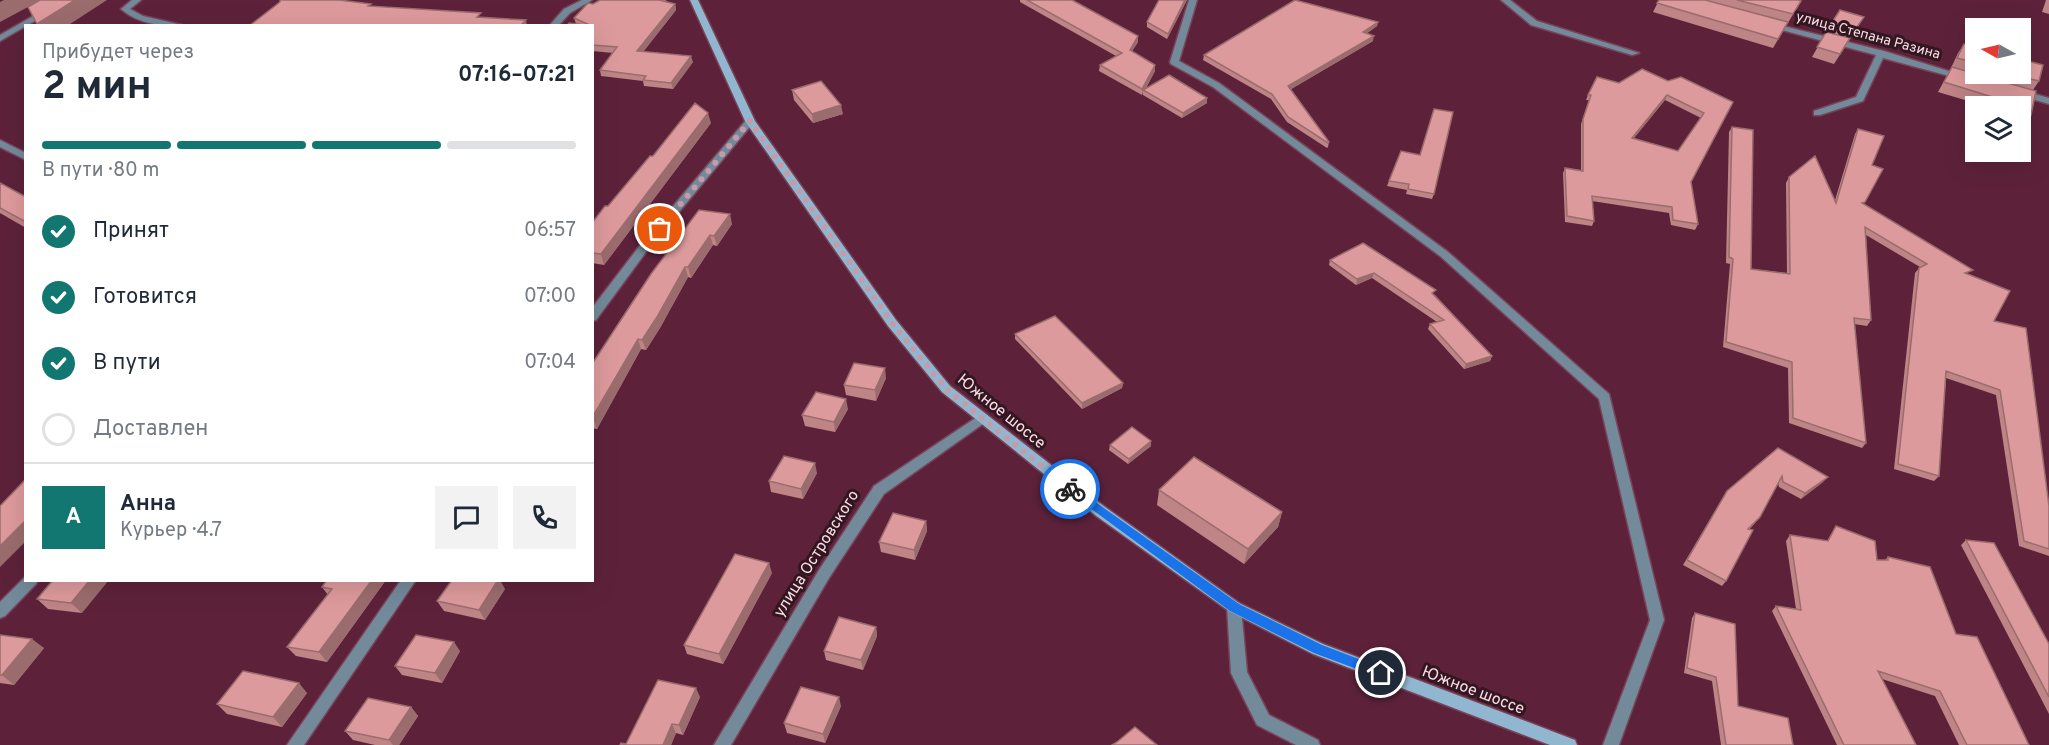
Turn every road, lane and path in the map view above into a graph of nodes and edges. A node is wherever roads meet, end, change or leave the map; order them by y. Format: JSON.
{"nodes":[{"id":1,"x":67,"y":0,"type":"edge"},
{"id":2,"x":137,"y":0,"type":"edge"},
{"id":3,"x":588,"y":0,"type":"edge"},
{"id":4,"x":694,"y":0,"type":"edge"},
{"id":5,"x":1192,"y":0,"type":"edge"},
{"id":6,"x":1504,"y":0,"type":"edge"},
{"id":7,"x":1757,"y":21,"type":"edge"},
{"id":8,"x":24,"y":24,"type":"edge"},
{"id":9,"x":25,"y":24,"type":"edge"},
{"id":10,"x":172,"y":24,"type":"edge"},
{"id":11,"x":555,"y":24,"type":"edge"},
{"id":12,"x":0,"y":38,"type":"edge"},
{"id":13,"x":1635,"y":53,"type":"dead end"},
{"id":14,"x":1881,"y":53,"type":"junction"},
{"id":15,"x":1965,"y":76,"type":"edge"},
{"id":16,"x":2006,"y":89,"type":"edge"},
{"id":17,"x":2049,"y":101,"type":"edge"},
{"id":18,"x":1816,"y":113,"type":"dead end"},
{"id":19,"x":750,"y":121,"type":"junction"},
{"id":20,"x":0,"y":143,"type":"edge"},
{"id":21,"x":11,"y":148,"type":"junction"},
{"id":22,"x":24,"y":148,"type":"edge"},
{"id":23,"x":24,"y":155,"type":"edge"},
{"id":24,"x":594,"y":314,"type":"edge"},
{"id":25,"x":983,"y":418,"type":"junction"},
{"id":26,"x":29,"y":582,"type":"edge"},
{"id":27,"x":408,"y":582,"type":"edge"},
{"id":28,"x":1234,"y":607,"type":"junction"},
{"id":29,"x":0,"y":612,"type":"edge"},
{"id":30,"x":295,"y":745,"type":"edge"},
{"id":31,"x":722,"y":745,"type":"edge"},
{"id":32,"x":1312,"y":745,"type":"edge"},
{"id":33,"x":1569,"y":745,"type":"edge"},
{"id":34,"x":1611,"y":745,"type":"edge"}],
"edges":[{"from":1,"to":9,"type":"street"},
{"from":2,"to":10,"type":"street"},
{"from":3,"to":11,"type":"street"},
{"from":4,"to":19,"type":"street","name":"Южное шоссе"},
{"from":5,"to":34,"type":"street"},
{"from":6,"to":13,"type":"street"},
{"from":7,"to":14,"type":"street","name":"улица Степана Разина"},
{"from":8,"to":12,"type":"street"},
{"from":14,"to":15,"type":"street","name":"улица Степана Разина"},
{"from":14,"to":18,"type":"street"},
{"from":16,"to":17,"type":"street"},
{"from":19,"to":24,"type":"street"},
{"from":19,"to":25,"type":"street","name":"Южное шоссе"},
{"from":20,"to":21,"type":"street"},
{"from":21,"to":22,"type":"street"},
{"from":21,"to":23,"type":"street"},
{"from":25,"to":28,"type":"street","name":"Южное шоссе"},
{"from":25,"to":31,"type":"street","name":"улица Островского"},
{"from":26,"to":29,"type":"street"},
{"from":27,"to":30,"type":"street"},
{"from":28,"to":32,"type":"street"},
{"from":28,"to":33,"type":"street","name":"Южное шоссе"}]}
